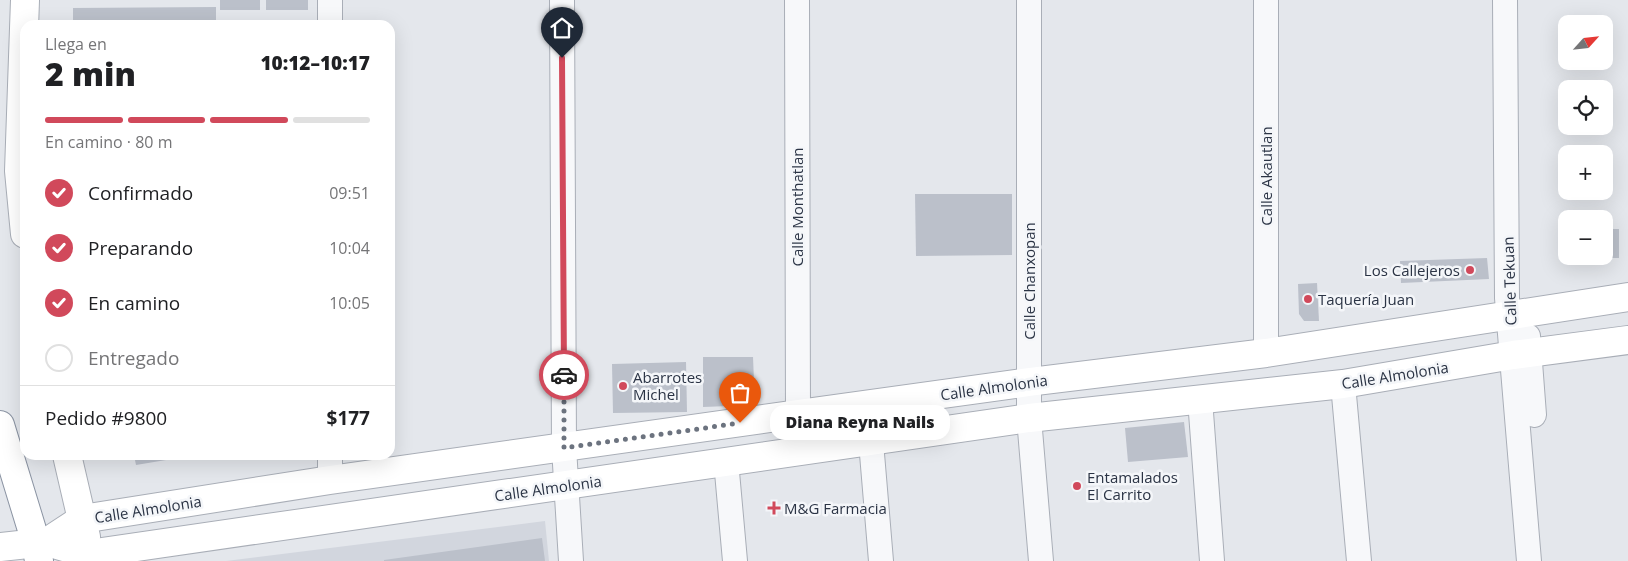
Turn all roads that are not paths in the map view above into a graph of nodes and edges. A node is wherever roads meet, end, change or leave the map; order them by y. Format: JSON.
{"nodes":[{"id":1,"x":24,"y":0,"type":"edge"},
{"id":2,"x":330,"y":0,"type":"edge"},
{"id":3,"x":562,"y":0,"type":"edge"},
{"id":4,"x":797,"y":0,"type":"edge"},
{"id":5,"x":1029,"y":0,"type":"edge"},
{"id":6,"x":1266,"y":0,"type":"edge"},
{"id":7,"x":1505,"y":0,"type":"edge"},
{"id":8,"x":23,"y":20,"type":"edge"},
{"id":9,"x":330,"y":20,"type":"edge"},
{"id":10,"x":20,"y":137,"type":"edge"},
{"id":11,"x":20,"y":182,"type":"edge"},
{"id":12,"x":1628,"y":297,"type":"edge"},
{"id":13,"x":1518,"y":314,"type":"junction"},
{"id":14,"x":1628,"y":340,"type":"edge"},
{"id":15,"x":1266,"y":353,"type":"junction"},
{"id":16,"x":1521,"y":355,"type":"junction"},
{"id":17,"x":1029,"y":382,"type":"junction"},
{"id":18,"x":1343,"y":384,"type":"junction"},
{"id":19,"x":1200,"y":399,"type":"junction"},
{"id":20,"x":798,"y":414,"type":"junction"},
{"id":21,"x":1029,"y":418,"type":"junction"},
{"id":22,"x":0,"y":425,"type":"edge"},
{"id":23,"x":871,"y":442,"type":"junction"},
{"id":24,"x":564,"y":448,"type":"junction"},
{"id":25,"x":68,"y":460,"type":"edge"},
{"id":26,"x":726,"y":461,"type":"junction"},
{"id":27,"x":330,"y":468,"type":"edge"},
{"id":28,"x":566,"y":486,"type":"junction"},
{"id":29,"x":82,"y":519,"type":"junction"},
{"id":30,"x":0,"y":547,"type":"edge"},
{"id":31,"x":41,"y":549,"type":"edge"},
{"id":32,"x":89,"y":558,"type":"edge"},
{"id":33,"x":571,"y":561,"type":"edge"},
{"id":34,"x":735,"y":561,"type":"edge"},
{"id":35,"x":881,"y":561,"type":"edge"},
{"id":36,"x":1041,"y":561,"type":"edge"},
{"id":37,"x":1212,"y":561,"type":"edge"},
{"id":38,"x":1359,"y":561,"type":"edge"},
{"id":39,"x":1529,"y":561,"type":"edge"},
{"id":40,"x":1545,"y":561,"type":"edge"}],
"edges":[{"from":1,"to":8,"type":"main road"},
{"from":2,"to":9,"type":"street"},
{"from":3,"to":24,"type":"street"},
{"from":4,"to":20,"type":"street","name":"Calle Monthatlan"},
{"from":5,"to":17,"type":"street","name":"Calle Chanxopan"},
{"from":6,"to":15,"type":"street","name":"Calle Akautlan"},
{"from":7,"to":13,"type":"street","name":"Calle Tekuan"},
{"from":10,"to":11,"type":"main road"},
{"from":12,"to":13,"type":"main road","name":"Calle Almolonia"},
{"from":13,"to":15,"type":"main road","name":"Calle Almolonia"},
{"from":13,"to":16,"type":"street","name":"Calle Tekuan"},
{"from":14,"to":16,"type":"main road","name":"Calle Almolonia"},
{"from":15,"to":17,"type":"main road","name":"Calle Almolonia"},
{"from":16,"to":18,"type":"main road","name":"Calle Almolonia"},
{"from":16,"to":39,"type":"street","name":"Calle Tekuan"},
{"from":16,"to":40,"type":"street","name":"Calle Tekuan"},
{"from":17,"to":20,"type":"main road","name":"Calle Almolonia"},
{"from":17,"to":21,"type":"street","name":"Calle Chanxopan"},
{"from":18,"to":19,"type":"main road","name":"Calle Almolonia"},
{"from":18,"to":38,"type":"street"},
{"from":19,"to":21,"type":"main road","name":"Calle Almolonia"},
{"from":19,"to":37,"type":"street"},
{"from":20,"to":24,"type":"main road","name":"Calle Almolonia"},
{"from":21,"to":23,"type":"main road","name":"Calle Almolonia"},
{"from":21,"to":36,"type":"street","name":"Calle Chanxopan"},
{"from":22,"to":31,"type":"main road"},
{"from":23,"to":26,"type":"main road","name":"Calle Almolonia"},
{"from":23,"to":35,"type":"street"},
{"from":24,"to":27,"type":"main road","name":"Calle Almolonia"},
{"from":24,"to":28,"type":"street"},
{"from":25,"to":29,"type":"main road"},
{"from":26,"to":28,"type":"main road","name":"Calle Almolonia"},
{"from":26,"to":34,"type":"street"},
{"from":27,"to":29,"type":"main road","name":"Calle Almolonia"},
{"from":28,"to":32,"type":"main road","name":"Calle Almolonia"},
{"from":28,"to":33,"type":"street"},
{"from":29,"to":31,"type":"main road","name":"Calle Almolonia"},
{"from":29,"to":32,"type":"main road"},
{"from":30,"to":31,"type":"main road"},
{"from":31,"to":32,"type":"main road","name":"Calle Almolonia"}]}
